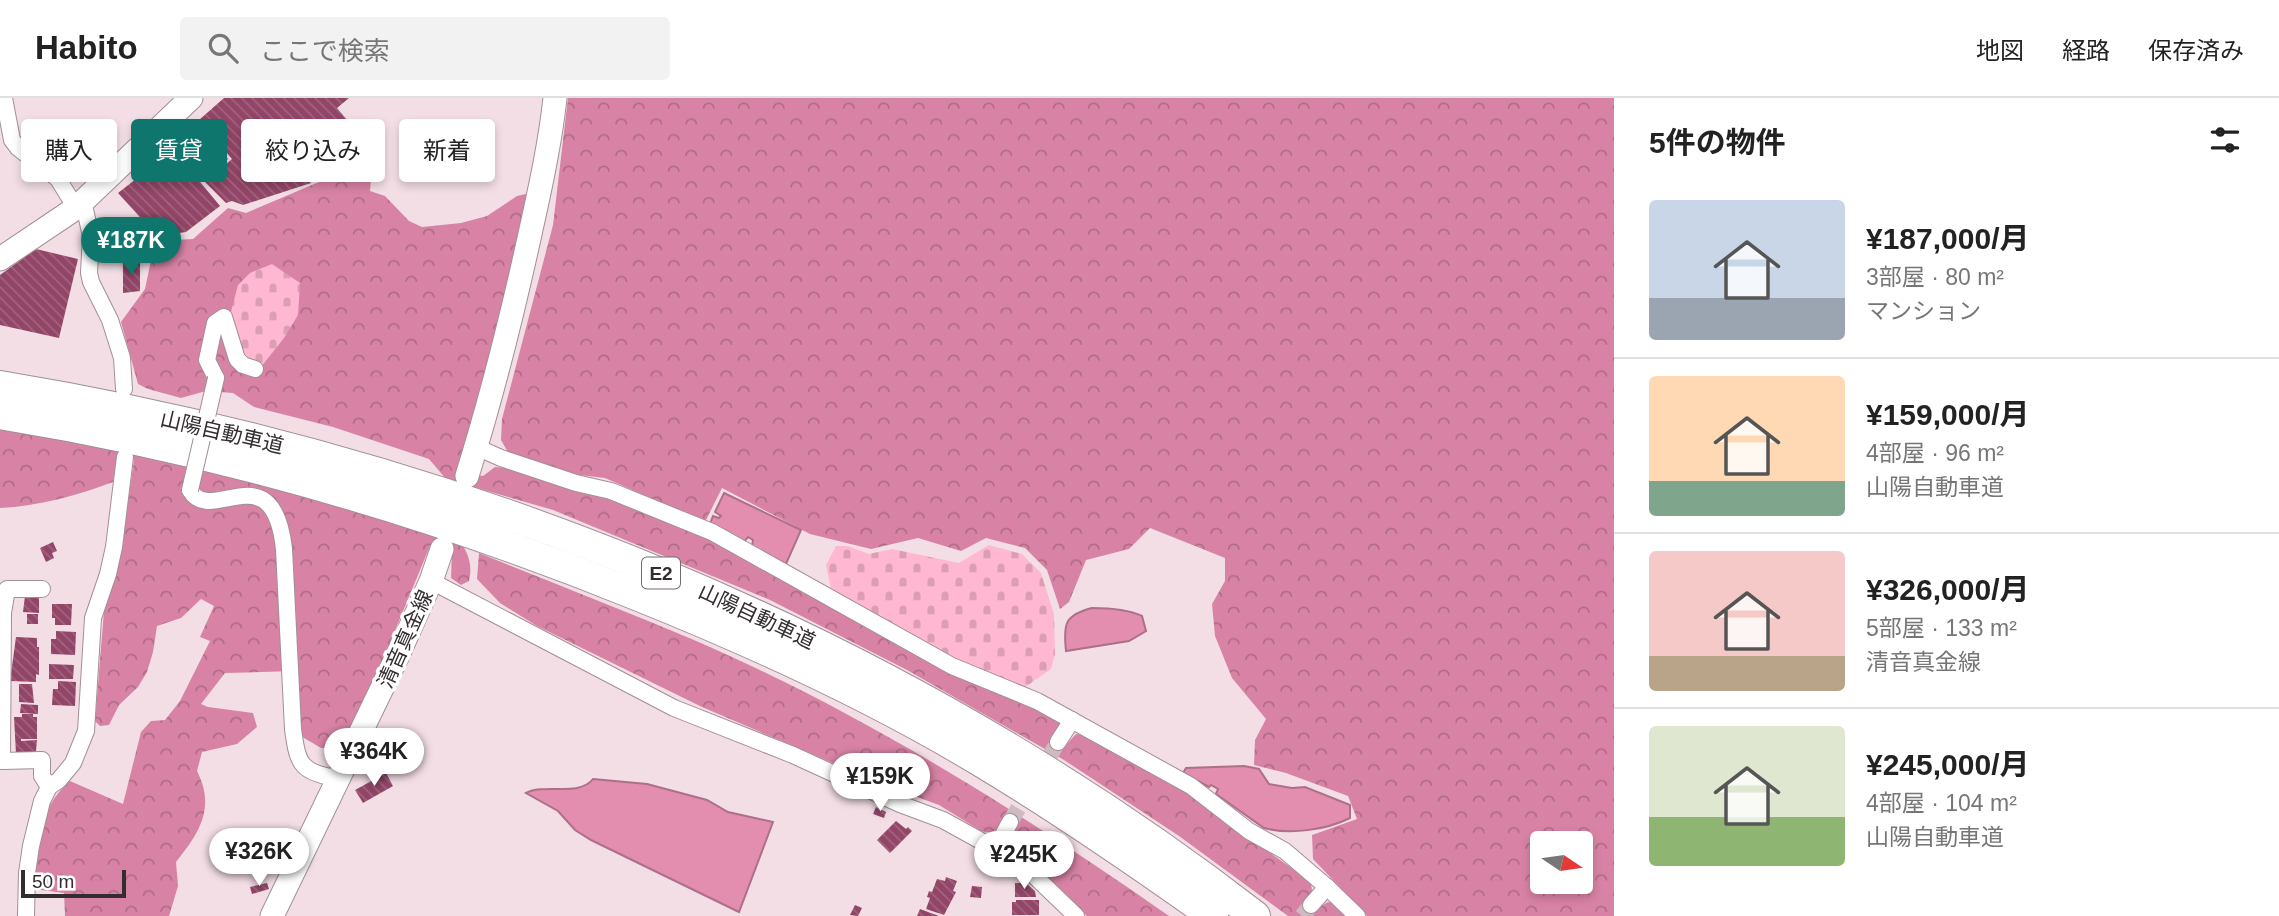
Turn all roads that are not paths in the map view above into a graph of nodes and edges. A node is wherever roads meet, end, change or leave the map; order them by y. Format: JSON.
{"nodes":[{"id":1,"x":4,"y":98,"type":"edge"},
{"id":2,"x":191,"y":98,"type":"edge"},
{"id":3,"x":555,"y":98,"type":"edge"},
{"id":4,"x":79,"y":205,"type":"junction"},
{"id":5,"x":0,"y":259,"type":"edge"},
{"id":6,"x":255,"y":369,"type":"dead end"},
{"id":7,"x":0,"y":386,"type":"edge"},
{"id":8,"x":124,"y":389,"type":"dead end"},
{"id":9,"x":0,"y":414,"type":"edge"},
{"id":10,"x":476,"y":447,"type":"junction"},
{"id":11,"x":125,"y":457,"type":"dead end"},
{"id":12,"x":467,"y":476,"type":"dead end"},
{"id":13,"x":442,"y":549,"type":"dead end"},
{"id":14,"x":431,"y":581,"type":"junction"},
{"id":15,"x":43,"y":589,"type":"dead end"},
{"id":16,"x":2,"y":614,"type":"edge"},
{"id":17,"x":1072,"y":720,"type":"junction"},
{"id":18,"x":1058,"y":743,"type":"tunnel mouth"},
{"id":19,"x":339,"y":779,"type":"junction"},
{"id":20,"x":49,"y":787,"type":"junction"},
{"id":21,"x":1010,"y":822,"type":"tunnel mouth"},
{"id":22,"x":995,"y":850,"type":"junction"},
{"id":23,"x":1327,"y":887,"type":"junction"},
{"id":24,"x":1311,"y":905,"type":"tunnel mouth"},
{"id":25,"x":26,"y":916,"type":"edge"},
{"id":26,"x":272,"y":916,"type":"edge"},
{"id":27,"x":1076,"y":916,"type":"edge"},
{"id":28,"x":1213,"y":916,"type":"edge"},
{"id":29,"x":1255,"y":916,"type":"edge"},
{"id":30,"x":1357,"y":916,"type":"edge"}],
"edges":[{"from":1,"to":4,"type":"street"},
{"from":2,"to":4,"type":"main road"},
{"from":3,"to":10,"type":"main road"},
{"from":4,"to":5,"type":"main road"},
{"from":4,"to":8,"type":"street"},
{"from":6,"to":19,"type":"street","bridge":true},
{"from":7,"to":29,"type":"highway","name":"山陽自動車道","number":"E2"},
{"from":9,"to":28,"type":"highway","name":"山陽自動車道","number":"E2"},
{"from":10,"to":12,"type":"main road"},
{"from":10,"to":17,"type":"street"},
{"from":11,"to":20,"type":"street"},
{"from":13,"to":14,"type":"main road","name":"清音真金線"},
{"from":14,"to":19,"type":"main road","name":"清音真金線"},
{"from":14,"to":22,"type":"street"},
{"from":15,"to":16,"type":"street"},
{"from":16,"to":20,"type":"street"},
{"from":17,"to":18,"type":"street"},
{"from":17,"to":23,"type":"street"},
{"from":19,"to":26,"type":"main road","name":"清音真金線"},
{"from":20,"to":25,"type":"street"},
{"from":21,"to":22,"type":"street"},
{"from":22,"to":27,"type":"street"},
{"from":23,"to":24,"type":"street"},
{"from":23,"to":30,"type":"street"}]}
